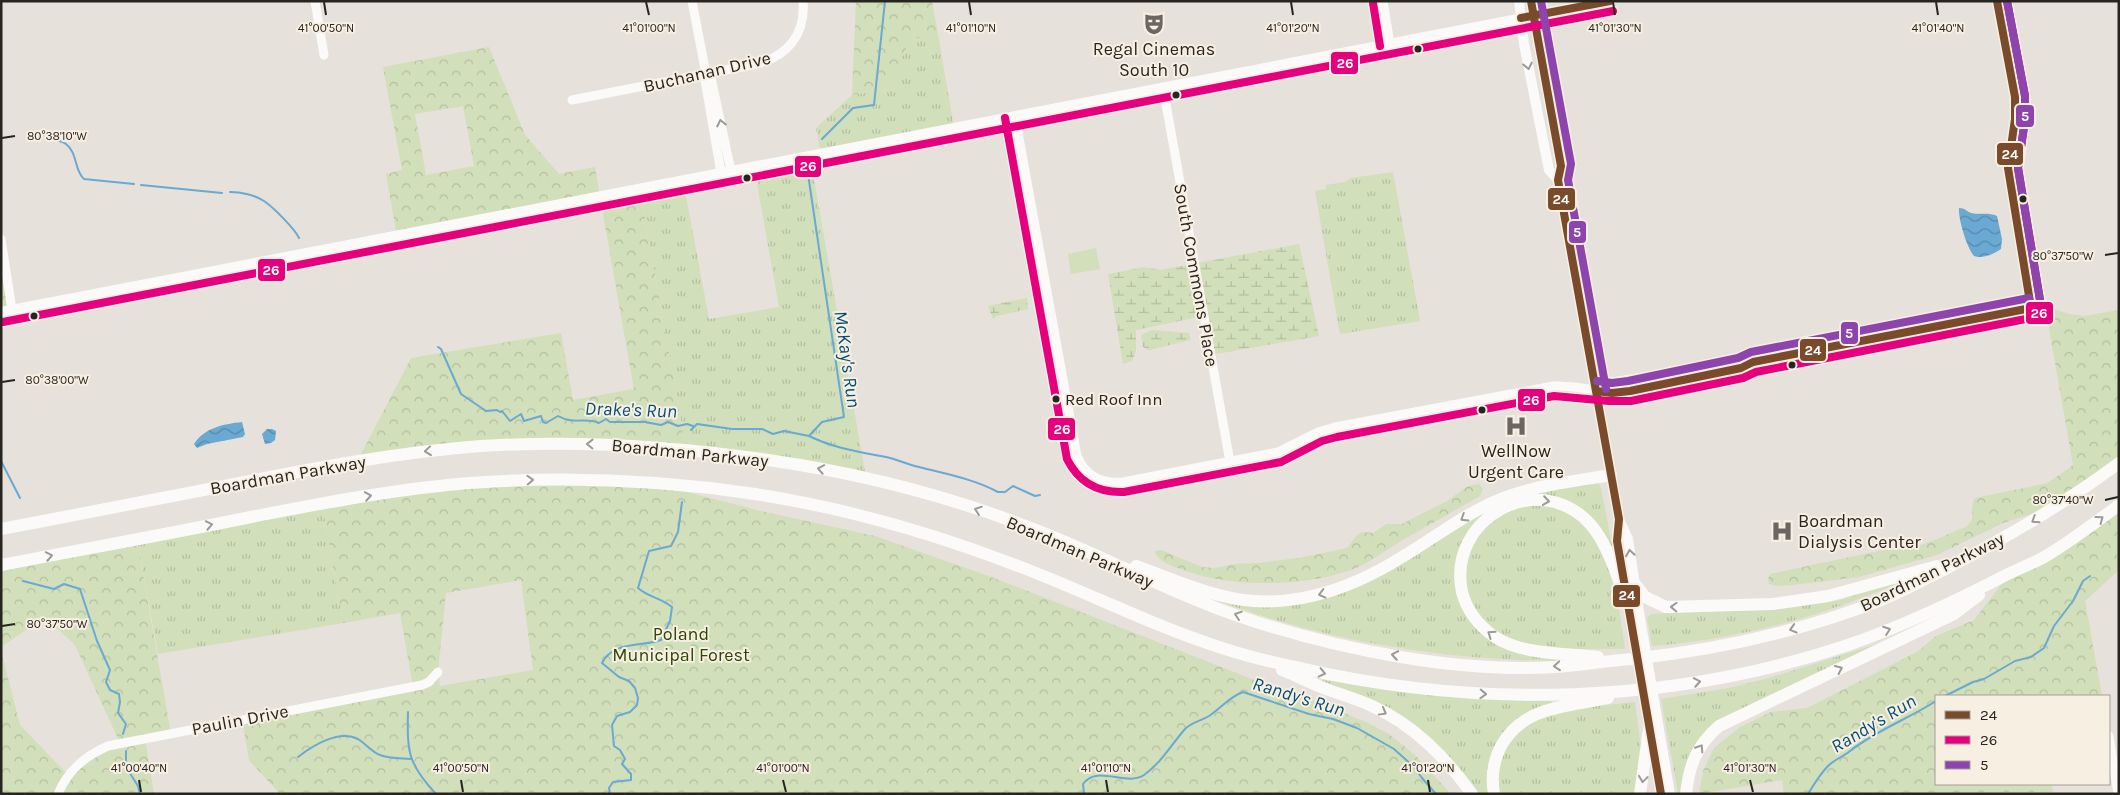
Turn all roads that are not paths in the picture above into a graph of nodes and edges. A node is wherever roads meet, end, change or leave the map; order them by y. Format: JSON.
{"nodes":[{"id":1,"x":315,"y":1,"type":"edge"},
{"id":2,"x":692,"y":1,"type":"edge"},
{"id":3,"x":804,"y":1,"type":"edge"},
{"id":4,"x":1382,"y":1,"type":"edge"},
{"id":5,"x":1519,"y":1,"type":"edge"},
{"id":6,"x":1531,"y":1,"type":"edge"},
{"id":7,"x":1611,"y":1,"type":"edge"},
{"id":8,"x":1997,"y":1,"type":"edge"},
{"id":9,"x":1534,"y":16,"type":"junction"},
{"id":10,"x":1521,"y":18,"type":"junction"},
{"id":11,"x":1390,"y":44,"type":"junction"},
{"id":12,"x":324,"y":55,"type":"dead end"},
{"id":13,"x":706,"y":74,"type":"junction"},
{"id":14,"x":1163,"y":87,"type":"junction"},
{"id":15,"x":572,"y":100,"type":"dead end"},
{"id":16,"x":1015,"y":116,"type":"junction"},
{"id":17,"x":726,"y":172,"type":"junction"},
{"id":18,"x":1558,"y":180,"type":"junction"},
{"id":19,"x":1,"y":239,"type":"edge"},
{"id":20,"x":12,"y":310,"type":"junction"},
{"id":21,"x":1,"y":312,"type":"edge"},
{"id":22,"x":1596,"y":391,"type":"junction"},
{"id":23,"x":1230,"y":462,"type":"junction"},
{"id":24,"x":2119,"y":463,"type":"edge"},
{"id":25,"x":1610,"y":475,"type":"junction"},
{"id":26,"x":2119,"y":505,"type":"edge"},
{"id":27,"x":1618,"y":520,"type":"junction"},
{"id":28,"x":1,"y":529,"type":"edge"},
{"id":29,"x":1056,"y":539,"type":"junction"},
{"id":30,"x":1967,"y":558,"type":"junction"},
{"id":31,"x":1,"y":565,"type":"edge"},
{"id":32,"x":1998,"y":580,"type":"junction"},
{"id":33,"x":1635,"y":584,"type":"junction"},
{"id":34,"x":1628,"y":604,"type":"junction"},
{"id":35,"x":1635,"y":619,"type":"junction"},
{"id":36,"x":1257,"y":658,"type":"junction"},
{"id":37,"x":1623,"y":660,"type":"junction"},
{"id":38,"x":438,"y":672,"type":"dead end"},
{"id":39,"x":1648,"y":689,"type":"junction"},
{"id":40,"x":1654,"y":728,"type":"junction"},
{"id":41,"x":2110,"y":742,"type":"edge"},
{"id":42,"x":58,"y":794,"type":"edge"},
{"id":43,"x":1472,"y":794,"type":"edge"},
{"id":44,"x":1494,"y":794,"type":"edge"},
{"id":45,"x":1640,"y":794,"type":"edge"},
{"id":46,"x":1661,"y":794,"type":"edge"},
{"id":47,"x":1670,"y":794,"type":"edge"},
{"id":48,"x":1686,"y":794,"type":"edge"},
{"id":49,"x":2118,"y":794,"type":"edge"}],
"edges":[{"from":1,"to":12,"type":"street"},
{"from":2,"to":13,"type":"street"},
{"from":3,"to":13,"type":"street","name":"Buchanan Drive"},
{"from":4,"to":11,"type":"street"},
{"from":5,"to":10,"type":"main road"},
{"from":6,"to":9,"type":"main road"},
{"from":7,"to":9,"type":"main road"},
{"from":8,"to":22,"type":"street"},
{"from":9,"to":10,"type":"main road"},
{"from":9,"to":18,"type":"main road"},
{"from":10,"to":11,"type":"main road"},
{"from":10,"to":18,"type":"main road","one_way":true},
{"from":11,"to":14,"type":"main road"},
{"from":13,"to":15,"type":"street","name":"Buchanan Drive"},
{"from":13,"to":17,"type":"street"},
{"from":14,"to":16,"type":"main road"},
{"from":14,"to":23,"type":"street","name":"South Commons Place"},
{"from":16,"to":17,"type":"main road"},
{"from":16,"to":23,"type":"street"},
{"from":17,"to":20,"type":"main road"},
{"from":18,"to":22,"type":"main road"},
{"from":19,"to":20,"type":"street"},
{"from":20,"to":21,"type":"main road"},
{"from":22,"to":23,"type":"street"},
{"from":22,"to":25,"type":"main road"},
{"from":24,"to":30,"type":"highway","name":"Boardman Parkway","one_way":true},
{"from":25,"to":27,"type":"main road"},
{"from":25,"to":29,"type":"highway","one_way":true},
{"from":32,"to":26,"type":"highway","name":"Boardman Parkway","one_way":true},
{"from":33,"to":27,"type":"main road","one_way":true},
{"from":27,"to":34,"type":"main road"},
{"from":29,"to":28,"type":"highway","name":"Boardman Parkway","one_way":true},
{"from":37,"to":29,"type":"highway","name":"Boardman Parkway","one_way":true},
{"from":30,"to":33,"type":"highway","one_way":true},
{"from":30,"to":37,"type":"highway","name":"Boardman Parkway","one_way":true},
{"from":31,"to":36,"type":"highway","name":"Boardman Parkway","one_way":true},
{"from":39,"to":32,"type":"highway","name":"Boardman Parkway","one_way":true},
{"from":48,"to":32,"type":"highway","one_way":true},
{"from":33,"to":35,"type":"main road"},
{"from":34,"to":35,"type":"main road"},
{"from":37,"to":34,"type":"highway","one_way":true},
{"from":35,"to":40,"type":"main road"},
{"from":36,"to":39,"type":"highway","name":"Boardman Parkway","one_way":true},
{"from":36,"to":43,"type":"highway","one_way":true},
{"from":38,"to":42,"type":"street","name":"Paulin Drive"},
{"from":39,"to":44,"type":"highway"},
{"from":40,"to":45,"type":"highway","one_way":true},
{"from":40,"to":46,"type":"main road"},
{"from":40,"to":47,"type":"main road"},
{"from":41,"to":49,"type":"street"}]}
